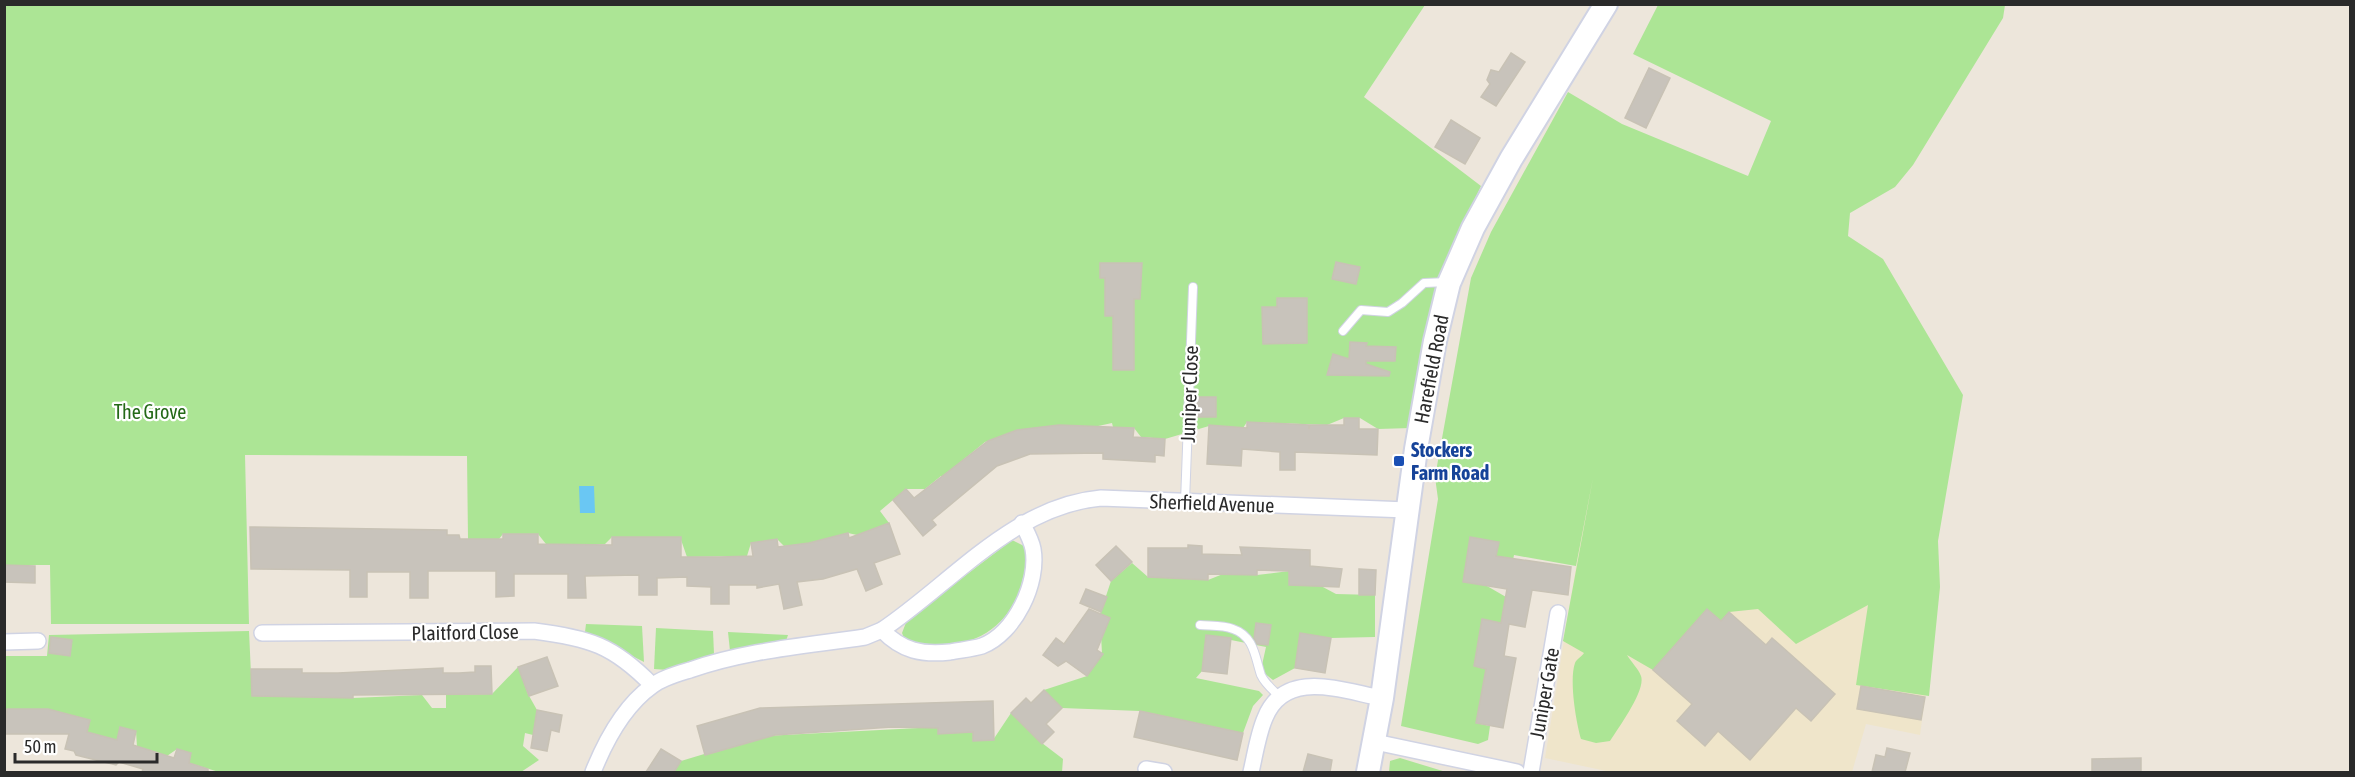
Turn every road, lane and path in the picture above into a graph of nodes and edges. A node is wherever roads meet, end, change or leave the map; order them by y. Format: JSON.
{"nodes":[{"id":1,"x":1606,"y":4,"type":"edge"},
{"id":2,"x":1449,"y":282,"type":"junction"},
{"id":3,"x":1193,"y":287,"type":"dead end"},
{"id":4,"x":1342,"y":331,"type":"dead end"},
{"id":5,"x":1185,"y":502,"type":"junction"},
{"id":6,"x":1407,"y":510,"type":"junction"},
{"id":7,"x":1022,"y":523,"type":"junction"},
{"id":8,"x":1558,"y":613,"type":"dead end"},
{"id":9,"x":1200,"y":625,"type":"dead end"},
{"id":10,"x":882,"y":630,"type":"junction"},
{"id":11,"x":262,"y":633,"type":"dead end"},
{"id":12,"x":38,"y":641,"type":"dead end"},
{"id":13,"x":4,"y":642,"type":"edge"},
{"id":14,"x":652,"y":686,"type":"junction"},
{"id":15,"x":1279,"y":696,"type":"junction"},
{"id":16,"x":1382,"y":698,"type":"junction"},
{"id":17,"x":1375,"y":742,"type":"junction"},
{"id":18,"x":1146,"y":769,"type":"dead end"},
{"id":19,"x":593,"y":772,"type":"edge"},
{"id":20,"x":1164,"y":772,"type":"edge"},
{"id":21,"x":1251,"y":772,"type":"edge"},
{"id":22,"x":1368,"y":772,"type":"edge"},
{"id":23,"x":1517,"y":772,"type":"edge"},
{"id":24,"x":1531,"y":772,"type":"edge"}],
"edges":[{"from":1,"to":2,"type":"street","name":"Harefield Road"},
{"from":2,"to":4,"type":"lane"},
{"from":2,"to":6,"type":"street","name":"Harefield Road"},
{"from":3,"to":5,"type":"lane","name":"Juniper Close"},
{"from":5,"to":6,"type":"street","name":"Sherfield Avenue"},
{"from":5,"to":7,"type":"street","name":"Sherfield Avenue"},
{"from":6,"to":16,"type":"street","name":"Harefield Road"},
{"from":7,"to":10,"type":"street","name":"Sherfield Avenue"},
{"from":7,"to":10,"type":"street"},
{"from":8,"to":24,"type":"street","name":"Juniper Gate"},
{"from":9,"to":15,"type":"lane"},
{"from":10,"to":14,"type":"street","name":"Sherfield Avenue"},
{"from":11,"to":14,"type":"street","name":"Plaitford Close"},
{"from":12,"to":13,"type":"street"},
{"from":14,"to":19,"type":"street","name":"Sherfield Avenue"},
{"from":15,"to":16,"type":"street"},
{"from":15,"to":21,"type":"street"},
{"from":16,"to":17,"type":"street","name":"Harefield Road"},
{"from":17,"to":22,"type":"street","name":"Harefield Road"},
{"from":17,"to":23,"type":"street"},
{"from":18,"to":20,"type":"street"}]}
